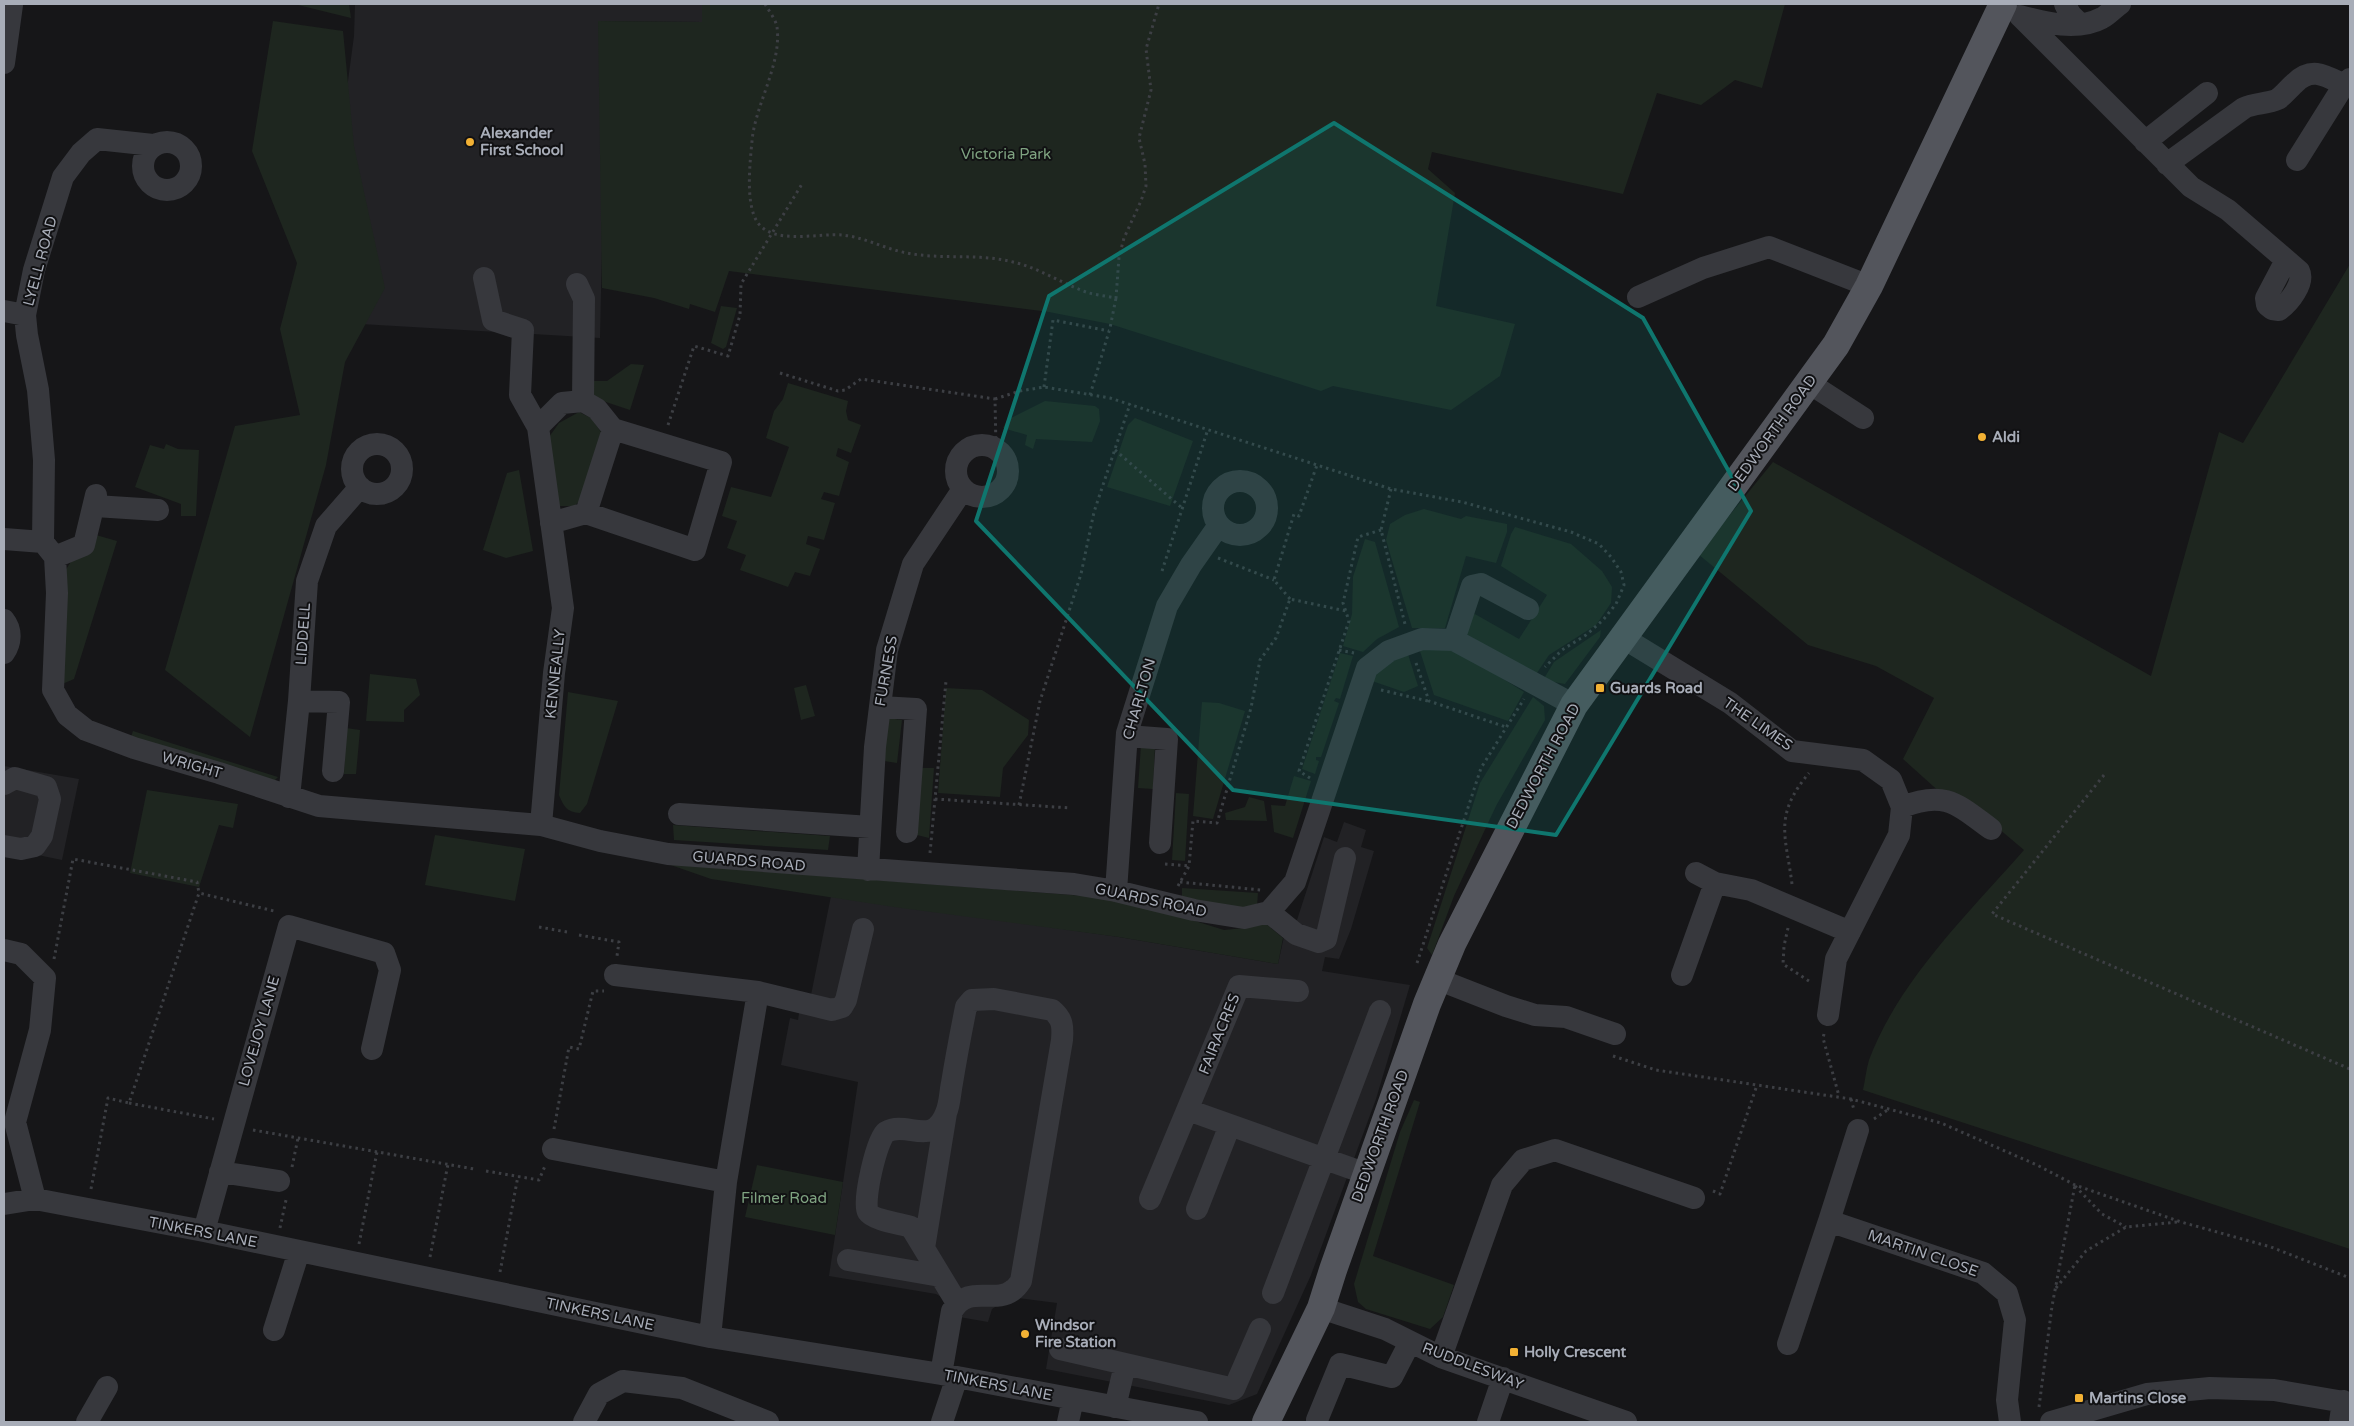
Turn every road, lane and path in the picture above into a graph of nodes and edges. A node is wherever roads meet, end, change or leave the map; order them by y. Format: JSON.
{"nodes":[{"id":1,"x":765,"y":4,"type":"edge"},
{"id":2,"x":1159,"y":4,"type":"edge"},
{"id":3,"x":2065,"y":4,"type":"edge"},
{"id":4,"x":2120,"y":4,"type":"edge"},
{"id":5,"x":12,"y":5,"type":"edge"},
{"id":6,"x":2008,"y":11,"type":"edge"},
{"id":7,"x":2080,"y":24,"type":"junction"},
{"id":8,"x":4,"y":63,"type":"edge"},
{"id":9,"x":2347,"y":82,"type":"edge"},
{"id":10,"x":2207,"y":94,"type":"dead end"},
{"id":11,"x":2145,"y":142,"type":"junction"},
{"id":12,"x":153,"y":145,"type":"dead end"},
{"id":13,"x":2297,"y":160,"type":"dead end"},
{"id":14,"x":2167,"y":164,"type":"junction"},
{"id":15,"x":802,"y":184,"type":"dead end"},
{"id":16,"x":771,"y":234,"type":"junction"},
{"id":17,"x":2286,"y":260,"type":"dead end"},
{"id":18,"x":484,"y":278,"type":"dead end"},
{"id":19,"x":577,"y":284,"type":"dead end"},
{"id":20,"x":1869,"y":286,"type":"junction"},
{"id":21,"x":1638,"y":297,"type":"dead end"},
{"id":22,"x":1116,"y":298,"type":"junction"},
{"id":23,"x":15,"y":313,"type":"edge"},
{"id":24,"x":1109,"y":331,"type":"junction"},
{"id":25,"x":780,"y":373,"type":"dead end"},
{"id":26,"x":1809,"y":384,"type":"junction"},
{"id":27,"x":1044,"y":387,"type":"junction"},
{"id":28,"x":1090,"y":394,"type":"junction"},
{"id":29,"x":995,"y":399,"type":"junction"},
{"id":30,"x":583,"y":401,"type":"junction"},
{"id":31,"x":1130,"y":404,"type":"junction"},
{"id":32,"x":1863,"y":418,"type":"dead end"},
{"id":33,"x":538,"y":428,"type":"junction"},
{"id":34,"x":613,"y":429,"type":"junction"},
{"id":35,"x":1208,"y":429,"type":"junction"},
{"id":36,"x":662,"y":444,"type":"junction"},
{"id":37,"x":996,"y":449,"type":"junction"},
{"id":38,"x":1115,"y":450,"type":"junction"},
{"id":39,"x":1317,"y":465,"type":"junction"},
{"id":40,"x":360,"y":487,"type":"dead end"},
{"id":41,"x":963,"y":489,"type":"junction"},
{"id":42,"x":1391,"y":489,"type":"junction"},
{"id":43,"x":1182,"y":508,"type":"junction"},
{"id":44,"x":158,"y":510,"type":"dead end"},
{"id":45,"x":586,"y":513,"type":"junction"},
{"id":46,"x":551,"y":523,"type":"junction"},
{"id":47,"x":1220,"y":524,"type":"dead end"},
{"id":48,"x":1381,"y":530,"type":"junction"},
{"id":49,"x":4,"y":539,"type":"edge"},
{"id":50,"x":49,"y":550,"type":"junction"},
{"id":51,"x":1201,"y":552,"type":"junction"},
{"id":52,"x":1159,"y":580,"type":"dead end"},
{"id":53,"x":1274,"y":580,"type":"junction"},
{"id":54,"x":1290,"y":599,"type":"junction"},
{"id":55,"x":1528,"y":610,"type":"dead end"},
{"id":56,"x":1346,"y":611,"type":"junction"},
{"id":57,"x":4,"y":620,"type":"edge"},
{"id":58,"x":1622,"y":637,"type":"junction"},
{"id":59,"x":1454,"y":640,"type":"junction"},
{"id":60,"x":1410,"y":644,"type":"junction"},
{"id":61,"x":4,"y":653,"type":"edge"},
{"id":62,"x":946,"y":681,"type":"dead end"},
{"id":63,"x":1534,"y":683,"type":"junction"},
{"id":64,"x":1361,"y":685,"type":"junction"},
{"id":65,"x":299,"y":701,"type":"junction"},
{"id":66,"x":1429,"y":701,"type":"junction"},
{"id":67,"x":1574,"y":705,"type":"junction"},
{"id":68,"x":880,"y":707,"type":"junction"},
{"id":69,"x":1506,"y":727,"type":"junction"},
{"id":70,"x":1127,"y":736,"type":"junction"},
{"id":71,"x":333,"y":771,"type":"dead end"},
{"id":72,"x":2104,"y":774,"type":"dead end"},
{"id":73,"x":4,"y":784,"type":"edge"},
{"id":74,"x":1326,"y":787,"type":"junction"},
{"id":75,"x":289,"y":797,"type":"junction"},
{"id":76,"x":935,"y":799,"type":"junction"},
{"id":77,"x":1019,"y":805,"type":"junction"},
{"id":78,"x":1902,"y":807,"type":"junction"},
{"id":79,"x":1071,"y":808,"type":"dead end"},
{"id":80,"x":679,"y":814,"type":"dead end"},
{"id":81,"x":541,"y":825,"type":"junction"},
{"id":82,"x":870,"y":827,"type":"junction"},
{"id":83,"x":1990,"y":830,"type":"dead end"},
{"id":84,"x":907,"y":832,"type":"dead end"},
{"id":85,"x":1160,"y":843,"type":"dead end"},
{"id":86,"x":4,"y":846,"type":"edge"},
{"id":87,"x":1345,"y":858,"type":"dead end"},
{"id":88,"x":868,"y":870,"type":"junction"},
{"id":89,"x":928,"y":874,"type":"junction"},
{"id":90,"x":1180,"y":882,"type":"junction"},
{"id":91,"x":1116,"y":891,"type":"junction"},
{"id":92,"x":199,"y":893,"type":"junction"},
{"id":93,"x":1286,"y":893,"type":"junction"},
{"id":94,"x":1168,"y":903,"type":"junction"},
{"id":95,"x":1269,"y":912,"type":"junction"},
{"id":96,"x":289,"y":926,"type":"junction"},
{"id":97,"x":539,"y":927,"type":"dead end"},
{"id":98,"x":863,"y":928,"type":"dead end"},
{"id":99,"x":566,"y":932,"type":"dead end"},
{"id":100,"x":1850,"y":932,"type":"junction"},
{"id":101,"x":579,"y":935,"type":"dead end"},
{"id":102,"x":4,"y":950,"type":"edge"},
{"id":103,"x":615,"y":975,"type":"junction"},
{"id":104,"x":1682,"y":975,"type":"dead end"},
{"id":105,"x":45,"y":978,"type":"junction"},
{"id":106,"x":1437,"y":979,"type":"junction"},
{"id":107,"x":1298,"y":991,"type":"dead end"},
{"id":108,"x":758,"y":992,"type":"junction"},
{"id":109,"x":1380,"y":1011,"type":"dead end"},
{"id":110,"x":1828,"y":1015,"type":"dead end"},
{"id":111,"x":1612,"y":1044,"type":"joint"},
{"id":112,"x":372,"y":1049,"type":"dead end"},
{"id":113,"x":2350,"y":1069,"type":"edge"},
{"id":114,"x":1757,"y":1085,"type":"junction"},
{"id":115,"x":129,"y":1103,"type":"junction"},
{"id":116,"x":1188,"y":1110,"type":"junction"},
{"id":117,"x":946,"y":1113,"type":"junction"},
{"id":118,"x":1230,"y":1125,"type":"junction"},
{"id":119,"x":233,"y":1126,"type":"junction"},
{"id":120,"x":1858,"y":1130,"type":"dead end"},
{"id":121,"x":553,"y":1149,"type":"junction"},
{"id":122,"x":377,"y":1152,"type":"junction"},
{"id":123,"x":1324,"y":1159,"type":"junction"},
{"id":124,"x":448,"y":1164,"type":"junction"},
{"id":125,"x":474,"y":1169,"type":"dead end"},
{"id":126,"x":486,"y":1171,"type":"dead end"},
{"id":127,"x":220,"y":1172,"type":"junction"},
{"id":128,"x":1367,"y":1174,"type":"junction"},
{"id":129,"x":518,"y":1176,"type":"junction"},
{"id":130,"x":279,"y":1181,"type":"dead end"},
{"id":131,"x":726,"y":1182,"type":"junction"},
{"id":132,"x":2074,"y":1185,"type":"junction"},
{"id":133,"x":35,"y":1199,"type":"junction"},
{"id":134,"x":1150,"y":1199,"type":"dead end"},
{"id":135,"x":1681,"y":1200,"type":"joint"},
{"id":136,"x":4,"y":1204,"type":"edge"},
{"id":137,"x":87,"y":1209,"type":"junction"},
{"id":138,"x":1197,"y":1209,"type":"dead end"},
{"id":139,"x":1829,"y":1221,"type":"junction"},
{"id":140,"x":2181,"y":1222,"type":"junction"},
{"id":141,"x":2126,"y":1227,"type":"junction"},
{"id":142,"x":204,"y":1231,"type":"junction"},
{"id":143,"x":924,"y":1248,"type":"junction"},
{"id":144,"x":299,"y":1251,"type":"junction"},
{"id":145,"x":848,"y":1260,"type":"dead end"},
{"id":146,"x":356,"y":1263,"type":"junction"},
{"id":147,"x":940,"y":1276,"type":"junction"},
{"id":148,"x":426,"y":1278,"type":"junction"},
{"id":149,"x":2350,"y":1278,"type":"edge"},
{"id":150,"x":2055,"y":1289,"type":"junction"},
{"id":151,"x":496,"y":1292,"type":"junction"},
{"id":152,"x":1273,"y":1293,"type":"dead end"},
{"id":153,"x":957,"y":1302,"type":"junction"},
{"id":154,"x":1321,"y":1308,"type":"junction"},
{"id":155,"x":1260,"y":1329,"type":"dead end"},
{"id":156,"x":274,"y":1330,"type":"dead end"},
{"id":157,"x":1798,"y":1334,"type":"dead end"},
{"id":158,"x":710,"y":1337,"type":"junction"},
{"id":159,"x":1410,"y":1342,"type":"junction"},
{"id":160,"x":1060,"y":1349,"type":"dead end"},
{"id":161,"x":1441,"y":1357,"type":"junction"},
{"id":162,"x":1125,"y":1365,"type":"junction"},
{"id":163,"x":949,"y":1376,"type":"junction"},
{"id":164,"x":1502,"y":1378,"type":"junction"},
{"id":165,"x":107,"y":1387,"type":"dead end"},
{"id":166,"x":1072,"y":1399,"type":"junction"},
{"id":167,"x":1115,"y":1407,"type":"junction"},
{"id":168,"x":2345,"y":1409,"type":"edge"},
{"id":169,"x":2045,"y":1417,"type":"edge"},
{"id":170,"x":1317,"y":1420,"type":"dead end"},
{"id":171,"x":87,"y":1422,"type":"edge"},
{"id":172,"x":584,"y":1422,"type":"edge"},
{"id":173,"x":768,"y":1422,"type":"edge"},
{"id":174,"x":942,"y":1422,"type":"edge"},
{"id":175,"x":1068,"y":1422,"type":"edge"},
{"id":176,"x":1197,"y":1422,"type":"edge"},
{"id":177,"x":1266,"y":1422,"type":"edge"},
{"id":178,"x":1488,"y":1422,"type":"edge"},
{"id":179,"x":1626,"y":1422,"type":"edge"},
{"id":180,"x":2010,"y":1422,"type":"edge"}],
"edges":[{"from":1,"to":16,"type":"path"},
{"from":2,"to":22,"type":"path"},
{"from":3,"to":7,"type":"street"},
{"from":4,"to":7,"type":"street"},
{"from":5,"to":8,"type":"street"},
{"from":6,"to":7,"type":"street"},
{"from":6,"to":11,"type":"street"},
{"from":6,"to":20,"type":"main road","name":"DEDWORTH ROAD"},
{"from":9,"to":13,"type":"street"},
{"from":9,"to":14,"type":"street"},
{"from":10,"to":11,"type":"street"},
{"from":11,"to":14,"type":"street"},
{"from":12,"to":23,"type":"street","name":"LYELL ROAD"},
{"from":14,"to":17,"type":"street"},
{"from":15,"to":16,"type":"path"},
{"from":16,"to":22,"type":"path"},
{"from":16,"to":36,"type":"path"},
{"from":18,"to":33,"type":"street"},
{"from":19,"to":30,"type":"street"},
{"from":20,"to":21,"type":"street"},
{"from":20,"to":26,"type":"main road","name":"DEDWORTH ROAD"},
{"from":22,"to":24,"type":"path"},
{"from":23,"to":50,"type":"street","name":"LYELL ROAD"},
{"from":24,"to":27,"type":"path"},
{"from":24,"to":28,"type":"path"},
{"from":25,"to":29,"type":"path"},
{"from":26,"to":32,"type":"street"},
{"from":26,"to":58,"type":"main road","name":"DEDWORTH ROAD"},
{"from":27,"to":28,"type":"path"},
{"from":27,"to":29,"type":"path"},
{"from":28,"to":31,"type":"path"},
{"from":29,"to":37,"type":"path"},
{"from":30,"to":33,"type":"street"},
{"from":30,"to":34,"type":"street"},
{"from":31,"to":35,"type":"path"},
{"from":31,"to":38,"type":"path"},
{"from":33,"to":46,"type":"street","name":"KENNEALLY"},
{"from":34,"to":36,"type":"street"},
{"from":34,"to":45,"type":"street"},
{"from":35,"to":39,"type":"path"},
{"from":35,"to":43,"type":"path"},
{"from":36,"to":45,"type":"street"},
{"from":37,"to":41,"type":"street"},
{"from":37,"to":41,"type":"street"},
{"from":38,"to":43,"type":"path"},
{"from":38,"to":77,"type":"path"},
{"from":39,"to":42,"type":"path"},
{"from":39,"to":53,"type":"path"},
{"from":40,"to":65,"type":"street","name":"LIDDELL"},
{"from":41,"to":68,"type":"street","name":"FURNESS"},
{"from":42,"to":48,"type":"path"},
{"from":42,"to":63,"type":"path"},
{"from":43,"to":52,"type":"path"},
{"from":44,"to":50,"type":"street"},
{"from":45,"to":46,"type":"street"},
{"from":46,"to":81,"type":"street","name":"KENNEALLY"},
{"from":47,"to":51,"type":"street","name":"CHARLTON"},
{"from":48,"to":56,"type":"path"},
{"from":48,"to":60,"type":"path"},
{"from":49,"to":50,"type":"street"},
{"from":50,"to":75,"type":"street","name":"WRIGHT"},
{"from":51,"to":53,"type":"path"},
{"from":51,"to":70,"type":"street","name":"CHARLTON"},
{"from":53,"to":54,"type":"path"},
{"from":54,"to":56,"type":"path"},
{"from":54,"to":90,"type":"path"},
{"from":55,"to":59,"type":"street"},
{"from":56,"to":74,"type":"path"},
{"from":57,"to":61,"type":"street"},
{"from":58,"to":67,"type":"main road","name":"DEDWORTH ROAD"},
{"from":58,"to":78,"type":"street","name":"THE LIMES"},
{"from":59,"to":60,"type":"street"},
{"from":59,"to":63,"type":"street"},
{"from":60,"to":64,"type":"street"},
{"from":60,"to":66,"type":"path"},
{"from":62,"to":76,"type":"path"},
{"from":63,"to":67,"type":"street"},
{"from":63,"to":69,"type":"path"},
{"from":64,"to":66,"type":"path"},
{"from":64,"to":74,"type":"street"},
{"from":65,"to":71,"type":"street"},
{"from":65,"to":75,"type":"street","name":"LIDDELL"},
{"from":66,"to":69,"type":"path"},
{"from":67,"to":106,"type":"main road","name":"DEDWORTH ROAD"},
{"from":68,"to":82,"type":"street","name":"FURNESS"},
{"from":68,"to":84,"type":"street"},
{"from":69,"to":106,"type":"path"},
{"from":70,"to":85,"type":"street"},
{"from":70,"to":91,"type":"street","name":"CHARLTON"},
{"from":72,"to":113,"type":"path"},
{"from":73,"to":86,"type":"street"},
{"from":74,"to":93,"type":"street"},
{"from":75,"to":81,"type":"street","name":"WRIGHT"},
{"from":76,"to":77,"type":"path"},
{"from":76,"to":89,"type":"path"},
{"from":77,"to":79,"type":"path"},
{"from":78,"to":83,"type":"street"},
{"from":78,"to":100,"type":"street","name":"THE LIMES"},
{"from":80,"to":82,"type":"street"},
{"from":81,"to":88,"type":"street","name":"GUARDS ROAD"},
{"from":82,"to":88,"type":"street","name":"FURNESS"},
{"from":87,"to":95,"type":"street"},
{"from":88,"to":89,"type":"street","name":"GUARDS ROAD"},
{"from":89,"to":91,"type":"street","name":"GUARDS ROAD"},
{"from":90,"to":93,"type":"path"},
{"from":90,"to":94,"type":"path"},
{"from":91,"to":94,"type":"street","name":"GUARDS ROAD"},
{"from":92,"to":96,"type":"path"},
{"from":92,"to":105,"type":"path"},
{"from":92,"to":115,"type":"path"},
{"from":93,"to":95,"type":"street"},
{"from":94,"to":95,"type":"street","name":"GUARDS ROAD"},
{"from":96,"to":112,"type":"street"},
{"from":96,"to":119,"type":"street","name":"LOVEJOY LANE"},
{"from":97,"to":99,"type":"path"},
{"from":98,"to":108,"type":"street"},
{"from":100,"to":104,"type":"street"},
{"from":100,"to":110,"type":"street","name":"THE LIMES"},
{"from":101,"to":103,"type":"path"},
{"from":102,"to":105,"type":"street"},
{"from":103,"to":108,"type":"street"},
{"from":103,"to":121,"type":"path"},
{"from":105,"to":133,"type":"street"},
{"from":106,"to":111,"type":"street"},
{"from":106,"to":128,"type":"main road","name":"DEDWORTH ROAD"},
{"from":107,"to":116,"type":"street","name":"FAIRACRES"},
{"from":108,"to":131,"type":"street"},
{"from":109,"to":123,"type":"street"},
{"from":111,"to":114,"type":"path"},
{"from":114,"to":132,"type":"path"},
{"from":114,"to":135,"type":"path"},
{"from":115,"to":119,"type":"path"},
{"from":115,"to":137,"type":"path"},
{"from":116,"to":118,"type":"street"},
{"from":116,"to":134,"type":"street","name":"FAIRACRES"},
{"from":117,"to":143,"type":"street"},
{"from":117,"to":143,"type":"street"},
{"from":117,"to":153,"type":"street"},
{"from":118,"to":123,"type":"street"},
{"from":118,"to":138,"type":"street"},
{"from":119,"to":122,"type":"path"},
{"from":119,"to":127,"type":"street","name":"LOVEJOY LANE"},
{"from":120,"to":139,"type":"street"},
{"from":121,"to":129,"type":"path"},
{"from":121,"to":131,"type":"street"},
{"from":122,"to":124,"type":"path"},
{"from":122,"to":146,"type":"path"},
{"from":123,"to":128,"type":"street"},
{"from":123,"to":152,"type":"street"},
{"from":124,"to":125,"type":"path"},
{"from":124,"to":148,"type":"path"},
{"from":126,"to":129,"type":"path"},
{"from":127,"to":130,"type":"street"},
{"from":127,"to":142,"type":"street","name":"LOVEJOY LANE"},
{"from":128,"to":154,"type":"main road","name":"DEDWORTH ROAD"},
{"from":129,"to":151,"type":"path"},
{"from":131,"to":158,"type":"street"},
{"from":132,"to":140,"type":"path"},
{"from":132,"to":141,"type":"path"},
{"from":132,"to":150,"type":"path"},
{"from":133,"to":136,"type":"street","name":"TINKERS LANE"},
{"from":133,"to":137,"type":"street","name":"TINKERS LANE"},
{"from":135,"to":161,"type":"street"},
{"from":137,"to":142,"type":"street","name":"TINKERS LANE"},
{"from":139,"to":157,"type":"street"},
{"from":139,"to":180,"type":"street","name":"MARTIN CLOSE"},
{"from":140,"to":141,"type":"path"},
{"from":140,"to":149,"type":"path"},
{"from":141,"to":150,"type":"path"},
{"from":142,"to":144,"type":"street","name":"TINKERS LANE"},
{"from":143,"to":147,"type":"street"},
{"from":144,"to":146,"type":"street","name":"TINKERS LANE"},
{"from":144,"to":156,"type":"street"},
{"from":145,"to":147,"type":"street"},
{"from":146,"to":148,"type":"street","name":"TINKERS LANE"},
{"from":147,"to":153,"type":"street"},
{"from":148,"to":151,"type":"street","name":"TINKERS LANE"},
{"from":150,"to":169,"type":"path"},
{"from":151,"to":158,"type":"street","name":"TINKERS LANE"},
{"from":153,"to":163,"type":"street"},
{"from":154,"to":159,"type":"street","name":"RUDDLESWAY"},
{"from":154,"to":177,"type":"main road","name":"DEDWORTH ROAD"},
{"from":155,"to":162,"type":"street"},
{"from":158,"to":163,"type":"street","name":"TINKERS LANE"},
{"from":159,"to":161,"type":"street","name":"RUDDLESWAY"},
{"from":159,"to":170,"type":"street"},
{"from":160,"to":162,"type":"street"},
{"from":161,"to":164,"type":"street","name":"RUDDLESWAY"},
{"from":162,"to":167,"type":"street"},
{"from":163,"to":166,"type":"street","name":"TINKERS LANE"},
{"from":163,"to":174,"type":"street"},
{"from":164,"to":178,"type":"street"},
{"from":164,"to":179,"type":"street","name":"RUDDLESWAY"},
{"from":165,"to":171,"type":"street"},
{"from":166,"to":167,"type":"street","name":"TINKERS LANE"},
{"from":166,"to":175,"type":"street"},
{"from":167,"to":176,"type":"street","name":"TINKERS LANE"},
{"from":168,"to":169,"type":"street"},
{"from":172,"to":173,"type":"street"}]}
